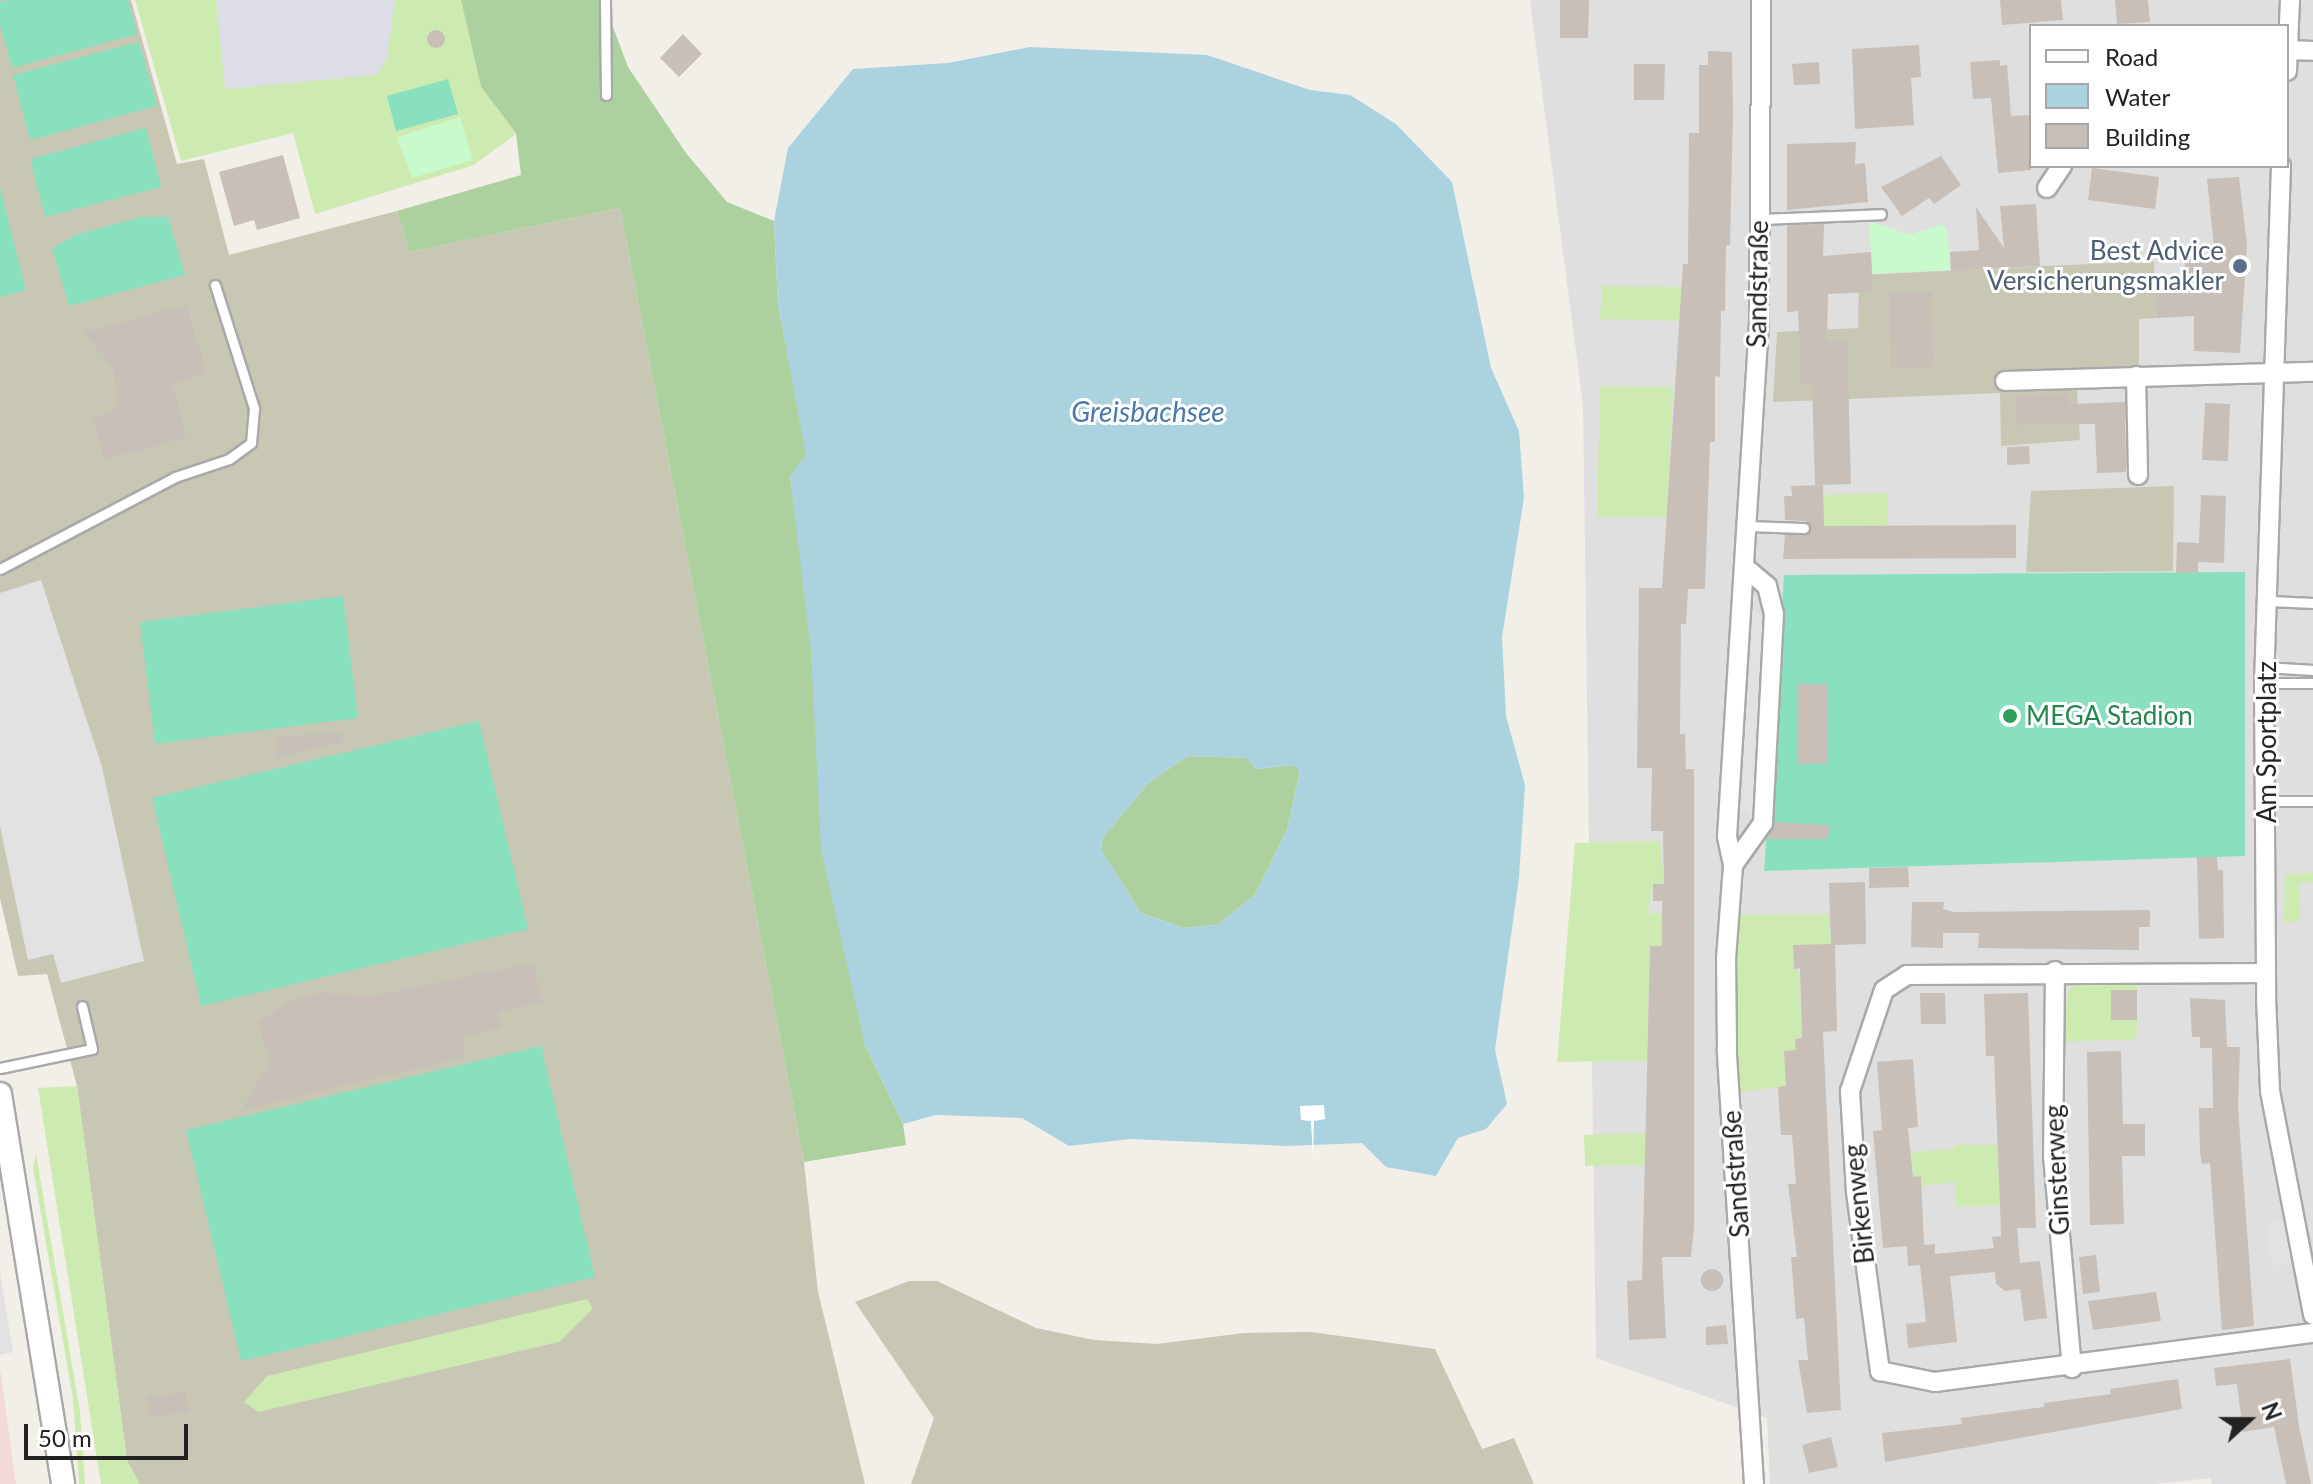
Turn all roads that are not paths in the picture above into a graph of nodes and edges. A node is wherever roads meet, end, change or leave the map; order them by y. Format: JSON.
{"nodes":[{"id":1,"x":605,"y":0,"type":"edge"},
{"id":2,"x":1761,"y":0,"type":"edge"},
{"id":3,"x":2290,"y":0,"type":"edge"},
{"id":4,"x":2289,"y":25,"type":"edge"},
{"id":5,"x":2289,"y":50,"type":"edge"},
{"id":6,"x":2313,"y":51,"type":"edge"},
{"id":7,"x":606,"y":95,"type":"dead end"},
{"id":8,"x":2061,"y":168,"type":"edge"},
{"id":9,"x":2281,"y":168,"type":"edge"},
{"id":10,"x":2047,"y":188,"type":"dead end"},
{"id":11,"x":1881,"y":214,"type":"dead end"},
{"id":12,"x":1759,"y":219,"type":"junction"},
{"id":13,"x":215,"y":285,"type":"dead end"},
{"id":14,"x":2273,"y":371,"type":"junction"},
{"id":15,"x":2313,"y":372,"type":"edge"},
{"id":16,"x":2136,"y":376,"type":"junction"},
{"id":17,"x":2005,"y":381,"type":"dead end"},
{"id":18,"x":2138,"y":475,"type":"dead end"},
{"id":19,"x":1747,"y":526,"type":"junction"},
{"id":20,"x":1804,"y":528,"type":"dead end"},
{"id":21,"x":1744,"y":567,"type":"junction"},
{"id":22,"x":0,"y":569,"type":"edge"},
{"id":23,"x":2270,"y":601,"type":"junction"},
{"id":24,"x":2313,"y":603,"type":"edge"},
{"id":25,"x":2313,"y":670,"type":"edge"},
{"id":26,"x":2264,"y":675,"type":"junction"},
{"id":27,"x":2313,"y":683,"type":"edge"},
{"id":28,"x":2267,"y":801,"type":"junction"},
{"id":29,"x":2313,"y":801,"type":"edge"},
{"id":30,"x":1733,"y":865,"type":"junction"},
{"id":31,"x":2055,"y":971,"type":"junction"},
{"id":32,"x":2266,"y":973,"type":"junction"},
{"id":33,"x":82,"y":1006,"type":"dead end"},
{"id":34,"x":0,"y":1068,"type":"edge"},
{"id":35,"x":0,"y":1094,"type":"edge"},
{"id":36,"x":2313,"y":1315,"type":"edge"},
{"id":37,"x":2313,"y":1333,"type":"edge"},
{"id":38,"x":2072,"y":1368,"type":"junction"},
{"id":39,"x":63,"y":1484,"type":"edge"},
{"id":40,"x":1754,"y":1484,"type":"edge"}],
"edges":[{"from":1,"to":7,"type":"lane"},
{"from":2,"to":12,"type":"street","name":"Sandstraße"},
{"from":3,"to":4,"type":"street"},
{"from":5,"to":6,"type":"street"},
{"from":8,"to":10,"type":"street"},
{"from":9,"to":14,"type":"street","name":"Am Sportplatz"},
{"from":11,"to":12,"type":"lane"},
{"from":12,"to":19,"type":"street","name":"Sandstraße"},
{"from":13,"to":22,"type":"lane"},
{"from":14,"to":15,"type":"street"},
{"from":14,"to":16,"type":"street"},
{"from":14,"to":23,"type":"street","name":"Am Sportplatz"},
{"from":16,"to":17,"type":"street"},
{"from":16,"to":18,"type":"street"},
{"from":19,"to":20,"type":"lane"},
{"from":19,"to":21,"type":"street","name":"Sandstraße"},
{"from":21,"to":30,"type":"street","name":"Sandstraße"},
{"from":21,"to":30,"type":"street"},
{"from":23,"to":24,"type":"lane"},
{"from":23,"to":26,"type":"street","name":"Am Sportplatz"},
{"from":25,"to":26,"type":"lane"},
{"from":26,"to":27,"type":"lane"},
{"from":26,"to":28,"type":"street","name":"Am Sportplatz"},
{"from":28,"to":29,"type":"lane"},
{"from":28,"to":32,"type":"street","name":"Am Sportplatz"},
{"from":30,"to":40,"type":"street","name":"Sandstraße"},
{"from":31,"to":32,"type":"street","name":"Birkenweg"},
{"from":31,"to":38,"type":"street","name":"Ginsterweg"},
{"from":31,"to":38,"type":"street","name":"Birkenweg"},
{"from":32,"to":36,"type":"street","name":"Am Sportplatz"},
{"from":33,"to":34,"type":"lane"},
{"from":35,"to":39,"type":"street"},
{"from":37,"to":38,"type":"street","name":"Birkenweg"}]}
